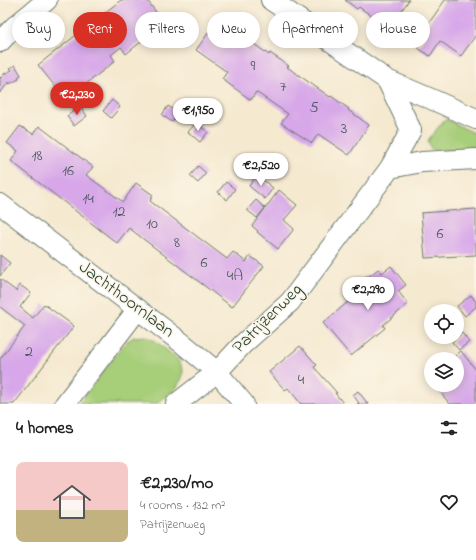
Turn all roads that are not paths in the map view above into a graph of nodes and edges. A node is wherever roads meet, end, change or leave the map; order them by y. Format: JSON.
{"nodes":[{"id":1,"x":47,"y":0,"type":"edge"},
{"id":2,"x":272,"y":0,"type":"edge"},
{"id":3,"x":0,"y":42,"type":"edge"},
{"id":4,"x":387,"y":80,"type":"junction"},
{"id":5,"x":476,"y":120,"type":"edge"},
{"id":6,"x":476,"y":159,"type":"edge"},
{"id":7,"x":390,"y":168,"type":"junction"},
{"id":8,"x":0,"y":204,"type":"edge"},
{"id":9,"x":138,"y":309,"type":"junction"},
{"id":10,"x":217,"y":372,"type":"junction"},
{"id":11,"x":65,"y":404,"type":"edge"},
{"id":12,"x":176,"y":404,"type":"edge"},
{"id":13,"x":244,"y":404,"type":"edge"}],
"edges":[{"from":1,"to":3,"type":"street"},
{"from":2,"to":4,"type":"street","name":"Patrijzenweg"},
{"from":4,"to":5,"type":"street","name":"Patrijzenweg"},
{"from":4,"to":7,"type":"street","name":"Patrijzenweg"},
{"from":6,"to":7,"type":"street"},
{"from":7,"to":10,"type":"street","name":"Patrijzenweg"},
{"from":8,"to":9,"type":"street","name":"Jachthoornlaan"},
{"from":9,"to":10,"type":"street","name":"Jachthoornlaan"},
{"from":9,"to":11,"type":"street"},
{"from":10,"to":12,"type":"street","name":"Patrijzenweg"},
{"from":10,"to":13,"type":"street","name":"Jachthoornlaan"}]}
